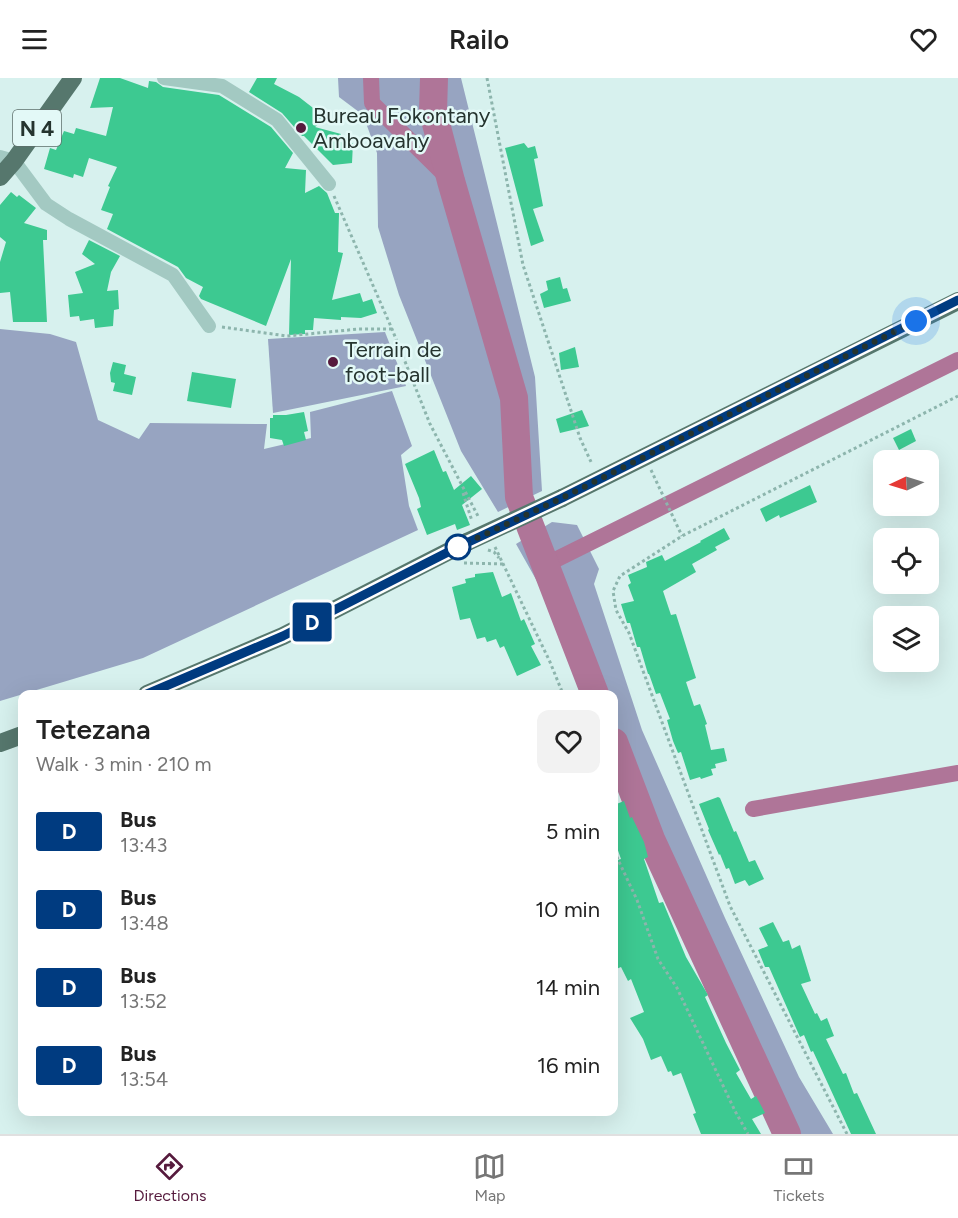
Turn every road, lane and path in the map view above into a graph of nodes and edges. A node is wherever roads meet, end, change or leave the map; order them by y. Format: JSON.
{"nodes":[{"id":1,"x":73,"y":78,"type":"edge"},
{"id":2,"x":164,"y":78,"type":"edge"},
{"id":3,"x":487,"y":78,"type":"edge"},
{"id":4,"x":5,"y":160,"type":"edge"},
{"id":5,"x":0,"y":177,"type":"edge"},
{"id":6,"x":329,"y":184,"type":"joint"},
{"id":7,"x":958,"y":300,"type":"edge"},
{"id":8,"x":208,"y":326,"type":"joint"},
{"id":9,"x":392,"y":329,"type":"junction"},
{"id":10,"x":958,"y":396,"type":"edge"},
{"id":11,"x":643,"y":457,"type":"junction"},
{"id":12,"x":600,"y":479,"type":"junction"},
{"id":13,"x":460,"y":483,"type":"junction"},
{"id":14,"x":481,"y":522,"type":"dead end"},
{"id":15,"x":682,"y":536,"type":"junction"},
{"id":16,"x":467,"y":542,"type":"junction"},
{"id":17,"x":495,"y":547,"type":"dead end"},
{"id":18,"x":441,"y":556,"type":"junction"},
{"id":19,"x":504,"y":564,"type":"junction"},
{"id":20,"x":156,"y":690,"type":"edge"},
{"id":21,"x":561,"y":690,"type":"edge"},
{"id":22,"x":18,"y":736,"type":"edge"},
{"id":23,"x":0,"y":743,"type":"edge"},
{"id":24,"x":618,"y":860,"type":"edge"},
{"id":25,"x":748,"y":1134,"type":"edge"},
{"id":26,"x":847,"y":1134,"type":"edge"}],
"edges":[{"from":1,"to":4,"type":"main road","number":"N 4"},
{"from":2,"to":6,"type":"street"},
{"from":3,"to":12,"type":"path"},
{"from":4,"to":5,"type":"main road","number":"N 4"},
{"from":4,"to":8,"type":"street"},
{"from":6,"to":9,"type":"path"},
{"from":7,"to":11,"type":"main road"},
{"from":8,"to":9,"type":"path"},
{"from":9,"to":13,"type":"path"},
{"from":10,"to":15,"type":"path"},
{"from":11,"to":12,"type":"main road"},
{"from":11,"to":15,"type":"path"},
{"from":12,"to":16,"type":"main road","bridge":true},
{"from":13,"to":14,"type":"path"},
{"from":13,"to":16,"type":"path"},
{"from":15,"to":26,"type":"path"},
{"from":16,"to":18,"type":"main road"},
{"from":17,"to":19,"type":"path"},
{"from":18,"to":19,"type":"path"},
{"from":18,"to":20,"type":"main road"},
{"from":19,"to":21,"type":"path"},
{"from":22,"to":23,"type":"main road"},
{"from":24,"to":25,"type":"path"}]}
